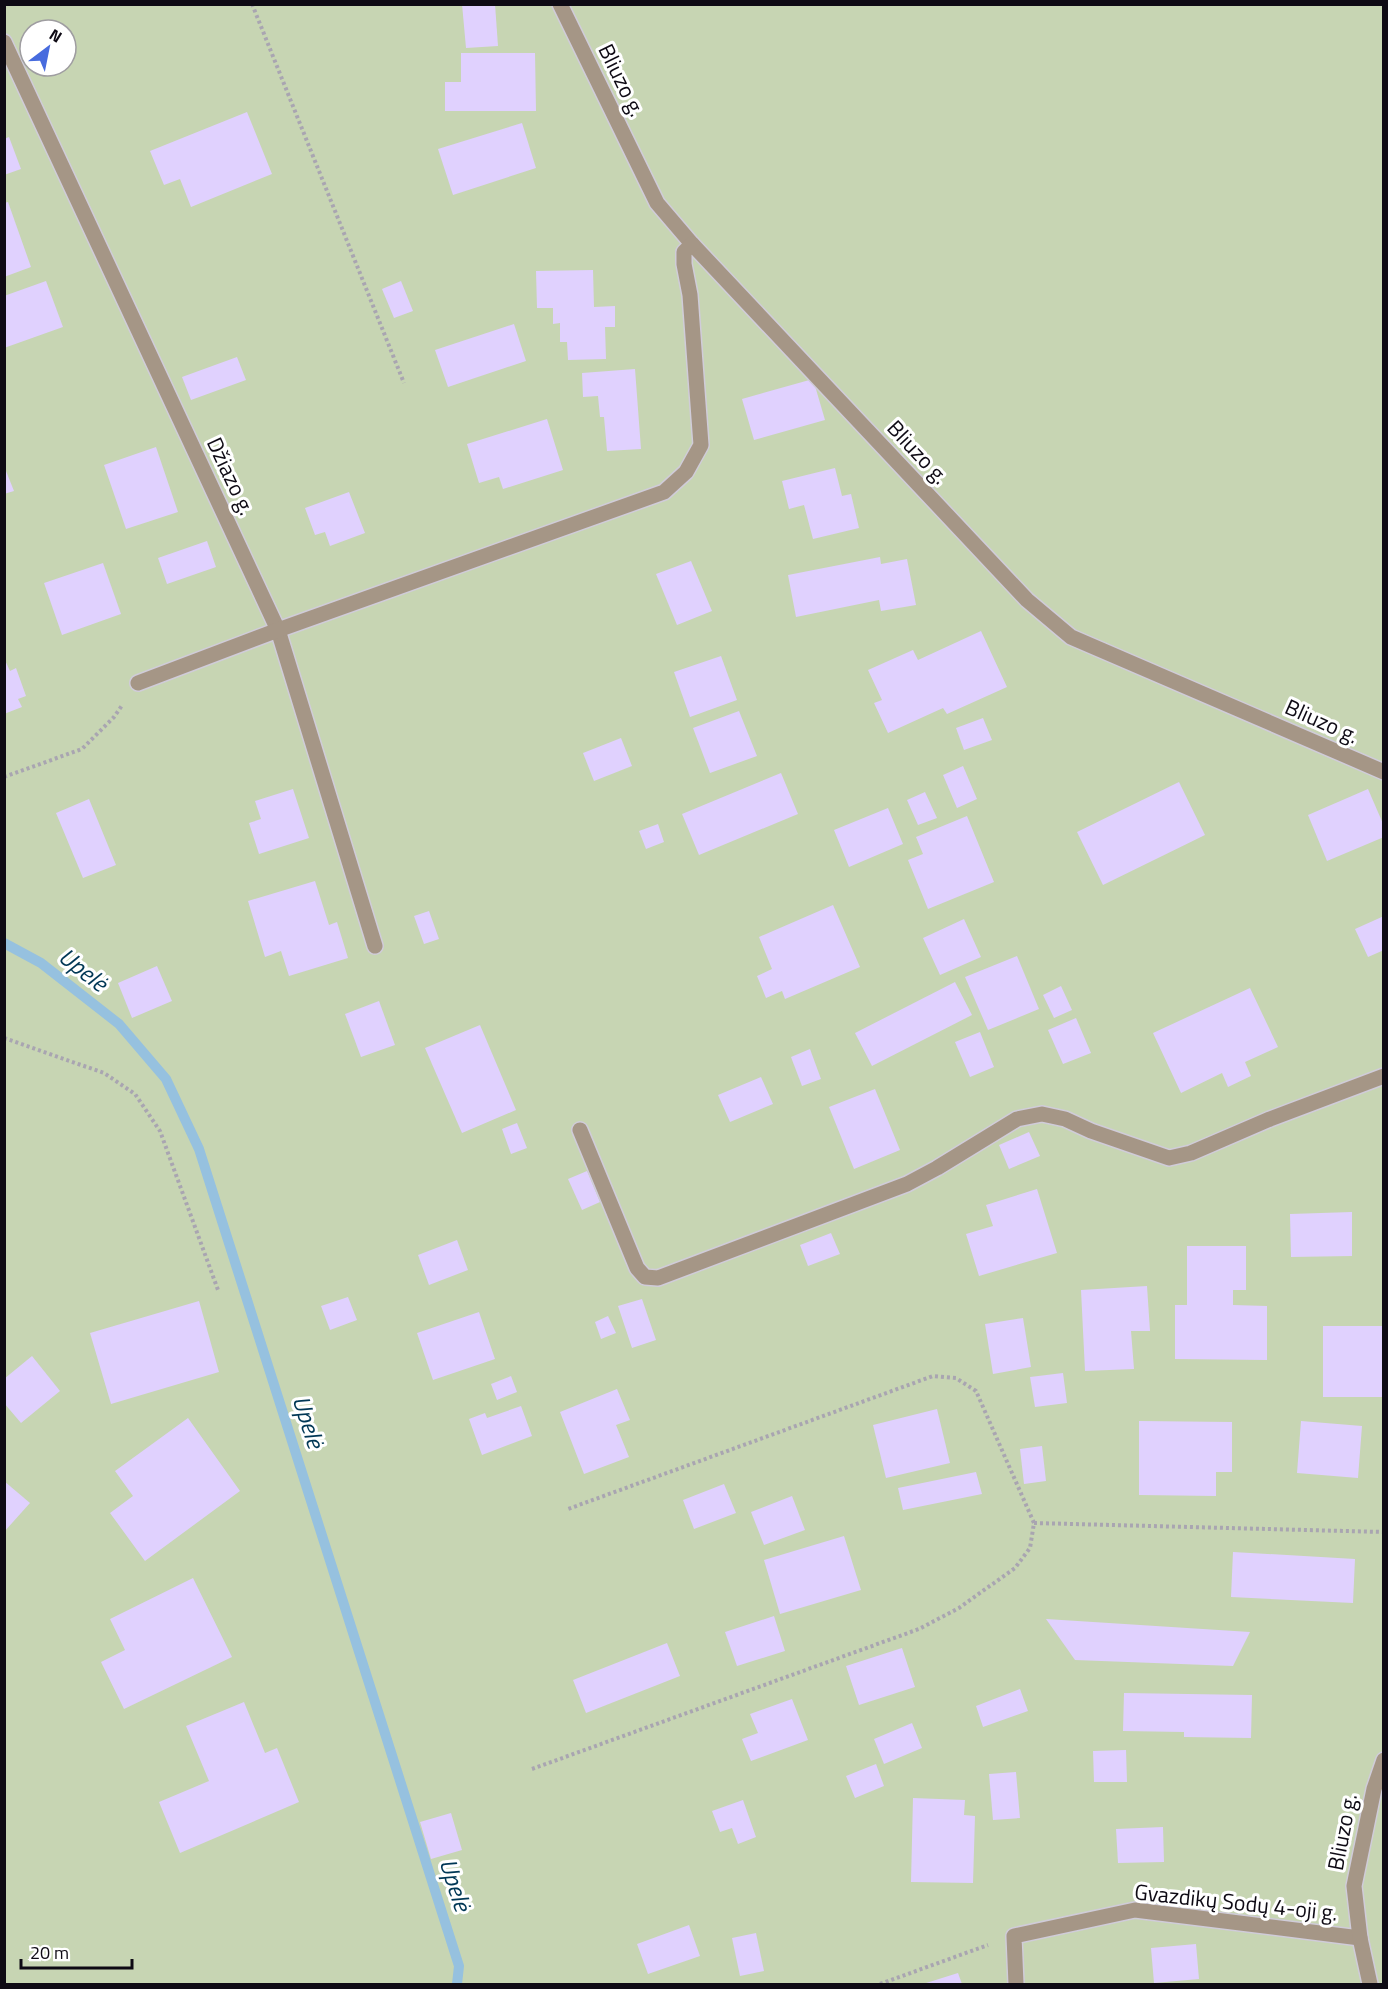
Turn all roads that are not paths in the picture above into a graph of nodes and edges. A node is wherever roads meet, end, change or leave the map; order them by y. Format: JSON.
{"nodes":[{"id":1,"x":560,"y":4,"type":"edge"},
{"id":2,"x":4,"y":42,"type":"edge"},
{"id":3,"x":692,"y":244,"type":"junction"},
{"id":4,"x":278,"y":630,"type":"junction"},
{"id":5,"x":138,"y":682,"type":"road end"},
{"id":6,"x":1383,"y":772,"type":"edge"},
{"id":7,"x":375,"y":946,"type":"dead end"},
{"id":8,"x":1383,"y":1076,"type":"edge"},
{"id":9,"x":580,"y":1130,"type":"dead end"},
{"id":10,"x":1383,"y":1760,"type":"edge"},
{"id":11,"x":1360,"y":1938,"type":"junction"},
{"id":12,"x":1016,"y":1984,"type":"edge"},
{"id":13,"x":1370,"y":1984,"type":"edge"}],
"edges":[{"from":1,"to":3,"type":"street","name":"Bliuzo g."},
{"from":2,"to":4,"type":"street","name":"Džiazo g."},
{"from":3,"to":4,"type":"street"},
{"from":3,"to":6,"type":"street","name":"Bliuzo g."},
{"from":4,"to":5,"type":"street"},
{"from":4,"to":7,"type":"street","name":"Džiazo g."},
{"from":8,"to":9,"type":"street"},
{"from":10,"to":11,"type":"street","name":"Bliuzo g."},
{"from":11,"to":12,"type":"street","name":"Gvazdikų Sodų 4-oji g."},
{"from":11,"to":13,"type":"street","name":"Bliuzo g."}]}
